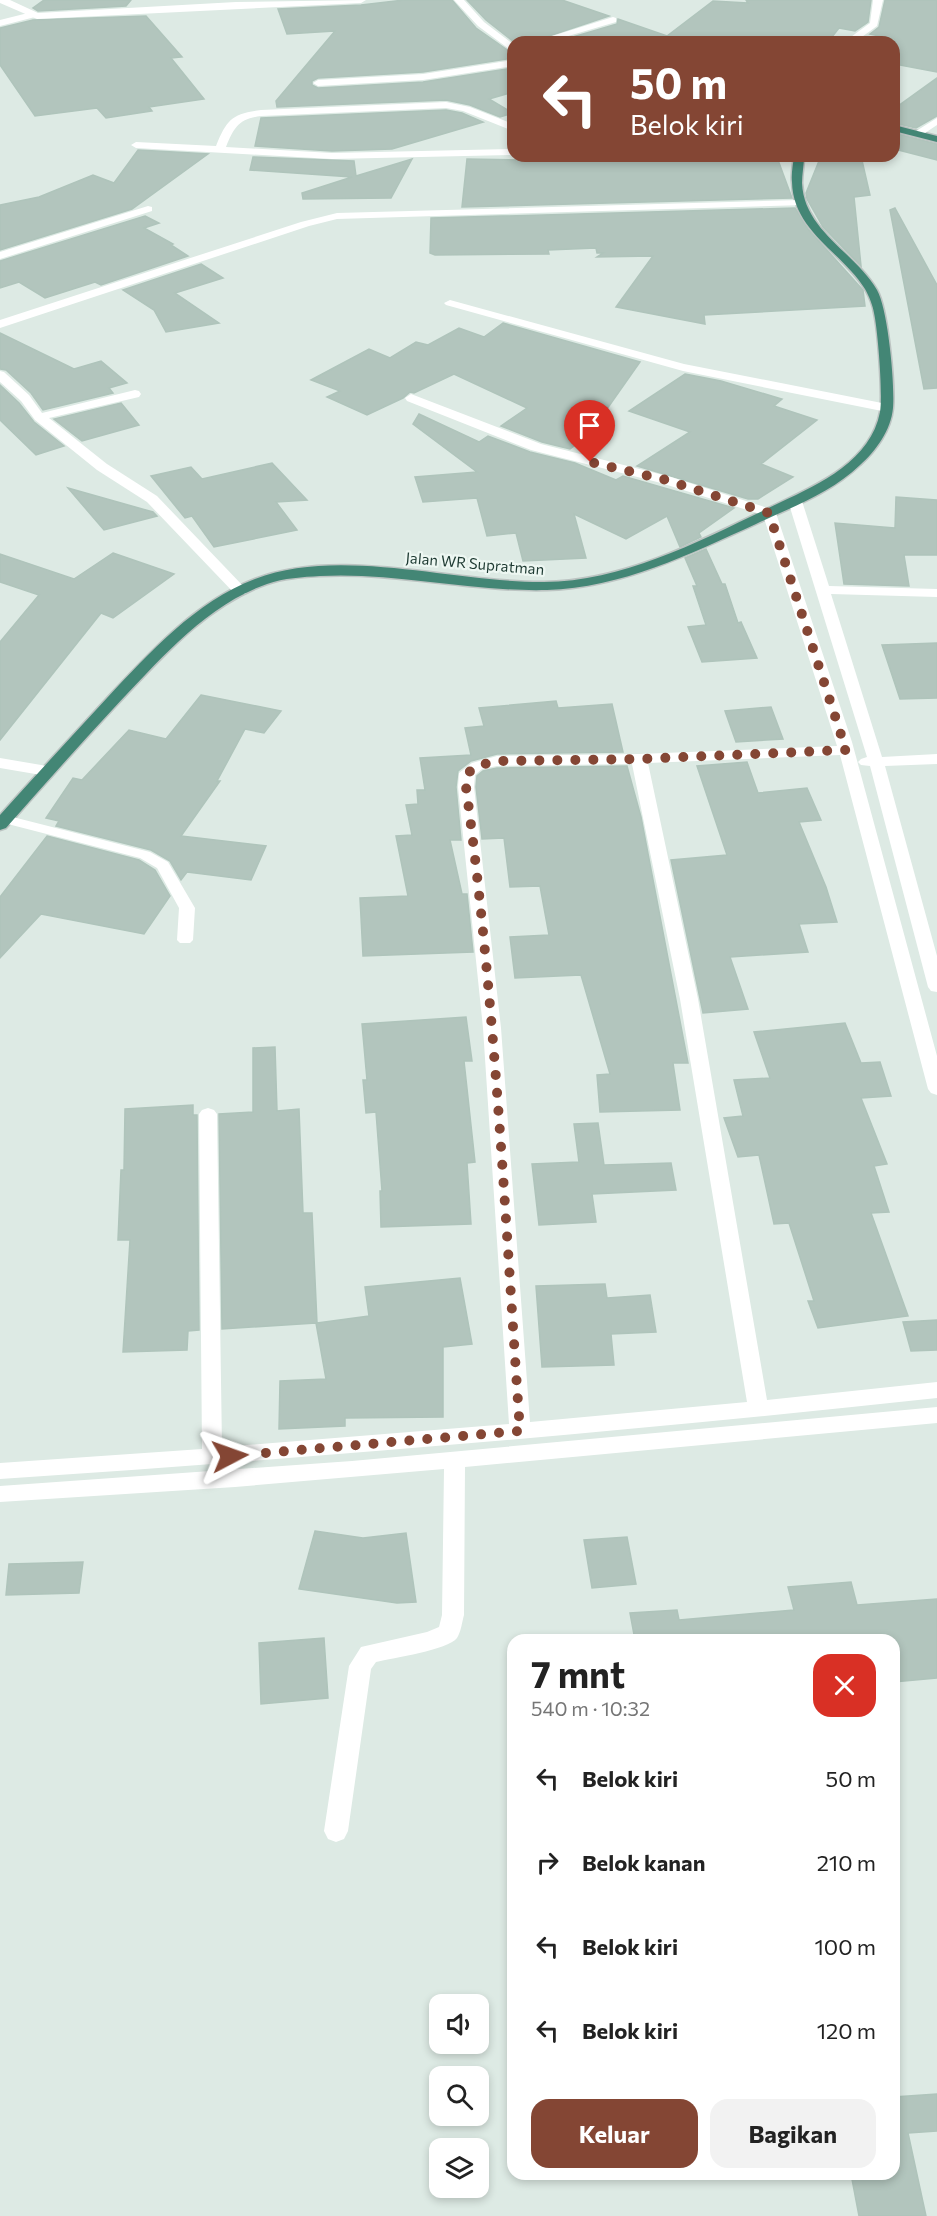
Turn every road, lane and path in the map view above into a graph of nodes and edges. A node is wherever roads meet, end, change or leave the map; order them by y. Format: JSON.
{"nodes":[{"id":1,"x":2,"y":0,"type":"edge"},
{"id":2,"x":361,"y":0,"type":"edge"},
{"id":3,"x":459,"y":0,"type":"edge"},
{"id":4,"x":878,"y":0,"type":"edge"},
{"id":5,"x":259,"y":2,"type":"edge"},
{"id":6,"x":12,"y":5,"type":"junction"},
{"id":7,"x":0,"y":7,"type":"edge"},
{"id":8,"x":32,"y":15,"type":"junction"},
{"id":9,"x":613,"y":20,"type":"dead end"},
{"id":10,"x":0,"y":23,"type":"edge"},
{"id":11,"x":558,"y":36,"type":"edge"},
{"id":12,"x":857,"y":36,"type":"edge"},
{"id":13,"x":507,"y":44,"type":"edge"},
{"id":14,"x":507,"y":64,"type":"edge"},
{"id":15,"x":318,"y":83,"type":"dead end"},
{"id":16,"x":937,"y":121,"type":"edge"},
{"id":17,"x":507,"y":127,"type":"edge"},
{"id":18,"x":900,"y":129,"type":"edge"},
{"id":19,"x":918,"y":133,"type":"junction"},
{"id":20,"x":937,"y":139,"type":"edge"},
{"id":21,"x":136,"y":145,"type":"dead end"},
{"id":22,"x":219,"y":150,"type":"junction"},
{"id":23,"x":507,"y":152,"type":"edge"},
{"id":24,"x":799,"y":162,"type":"edge"},
{"id":25,"x":800,"y":203,"type":"junction"},
{"id":26,"x":148,"y":209,"type":"dead end"},
{"id":27,"x":0,"y":256,"type":"edge"},
{"id":28,"x":450,"y":303,"type":"dead end"},
{"id":29,"x":0,"y":324,"type":"edge"},
{"id":30,"x":0,"y":375,"type":"edge"},
{"id":31,"x":135,"y":394,"type":"dead end"},
{"id":32,"x":411,"y":398,"type":"dead end"},
{"id":33,"x":887,"y":408,"type":"junction"},
{"id":34,"x":39,"y":417,"type":"junction"},
{"id":35,"x":795,"y":501,"type":"junction"},
{"id":36,"x":769,"y":513,"type":"junction"},
{"id":37,"x":822,"y":590,"type":"junction"},
{"id":38,"x":240,"y":591,"type":"junction"},
{"id":39,"x":937,"y":593,"type":"edge"},
{"id":40,"x":847,"y":756,"type":"junction"},
{"id":41,"x":639,"y":759,"type":"junction"},
{"id":42,"x":937,"y":759,"type":"edge"},
{"id":43,"x":876,"y":761,"type":"junction"},
{"id":44,"x":0,"y":763,"type":"edge"},
{"id":45,"x":47,"y":771,"type":"junction"},
{"id":46,"x":3,"y":822,"type":"edge"},
{"id":47,"x":185,"y":940,"type":"dead end"},
{"id":48,"x":937,"y":987,"type":"edge"},
{"id":49,"x":912,"y":997,"type":"junction"},
{"id":50,"x":937,"y":997,"type":"edge"},
{"id":51,"x":937,"y":1089,"type":"edge"},
{"id":52,"x":208,"y":1114,"type":"dead end"},
{"id":53,"x":937,"y":1390,"type":"edge"},
{"id":54,"x":759,"y":1410,"type":"junction"},
{"id":55,"x":937,"y":1415,"type":"edge"},
{"id":56,"x":520,"y":1431,"type":"junction"},
{"id":57,"x":212,"y":1457,"type":"junction"},
{"id":58,"x":455,"y":1460,"type":"junction"},
{"id":59,"x":0,"y":1471,"type":"edge"},
{"id":60,"x":0,"y":1494,"type":"edge"},
{"id":61,"x":336,"y":1831,"type":"dead end"}],
"edges":[{"from":1,"to":6,"type":"street"},
{"from":2,"to":5,"type":"street"},
{"from":3,"to":13,"type":"street"},
{"from":4,"to":12,"type":"street"},
{"from":5,"to":8,"type":"street"},
{"from":6,"to":7,"type":"street"},
{"from":6,"to":8,"type":"street"},
{"from":8,"to":10,"type":"lane"},
{"from":9,"to":11,"type":"street"},
{"from":14,"to":15,"type":"street"},
{"from":16,"to":19,"type":"street"},
{"from":17,"to":22,"type":"street"},
{"from":18,"to":19,"type":"highway"},
{"from":19,"to":20,"type":"highway"},
{"from":21,"to":22,"type":"street"},
{"from":22,"to":23,"type":"street"},
{"from":24,"to":25,"type":"highway","name":"Jalan WR Supratman"},
{"from":25,"to":29,"type":"street"},
{"from":25,"to":33,"type":"highway","name":"Jalan WR Supratman"},
{"from":26,"to":27,"type":"street"},
{"from":28,"to":33,"type":"street"},
{"from":30,"to":34,"type":"street"},
{"from":31,"to":34,"type":"street"},
{"from":32,"to":36,"type":"street"},
{"from":33,"to":35,"type":"highway","name":"Jalan WR Supratman"},
{"from":34,"to":38,"type":"street"},
{"from":35,"to":36,"type":"highway","name":"Jalan WR Supratman"},
{"from":35,"to":37,"type":"street"},
{"from":36,"to":38,"type":"highway","name":"Jalan WR Supratman"},
{"from":36,"to":40,"type":"street"},
{"from":37,"to":39,"type":"street"},
{"from":37,"to":43,"type":"street"},
{"from":38,"to":45,"type":"highway","name":"Jalan WR Supratman"},
{"from":40,"to":41,"type":"street"},
{"from":40,"to":43,"type":"street"},
{"from":40,"to":49,"type":"street"},
{"from":41,"to":54,"type":"street"},
{"from":41,"to":56,"type":"street"},
{"from":42,"to":43,"type":"street"},
{"from":43,"to":48,"type":"street"},
{"from":44,"to":45,"type":"street"},
{"from":45,"to":46,"type":"highway","name":"Jalan WR Supratman"},
{"from":46,"to":47,"type":"lane"},
{"from":49,"to":50,"type":"street"},
{"from":49,"to":51,"type":"street"},
{"from":52,"to":57,"type":"street"},
{"from":53,"to":54,"type":"street"},
{"from":54,"to":56,"type":"street"},
{"from":55,"to":58,"type":"street"},
{"from":56,"to":57,"type":"street"},
{"from":57,"to":59,"type":"street"},
{"from":58,"to":60,"type":"street"},
{"from":58,"to":61,"type":"street"}]}
